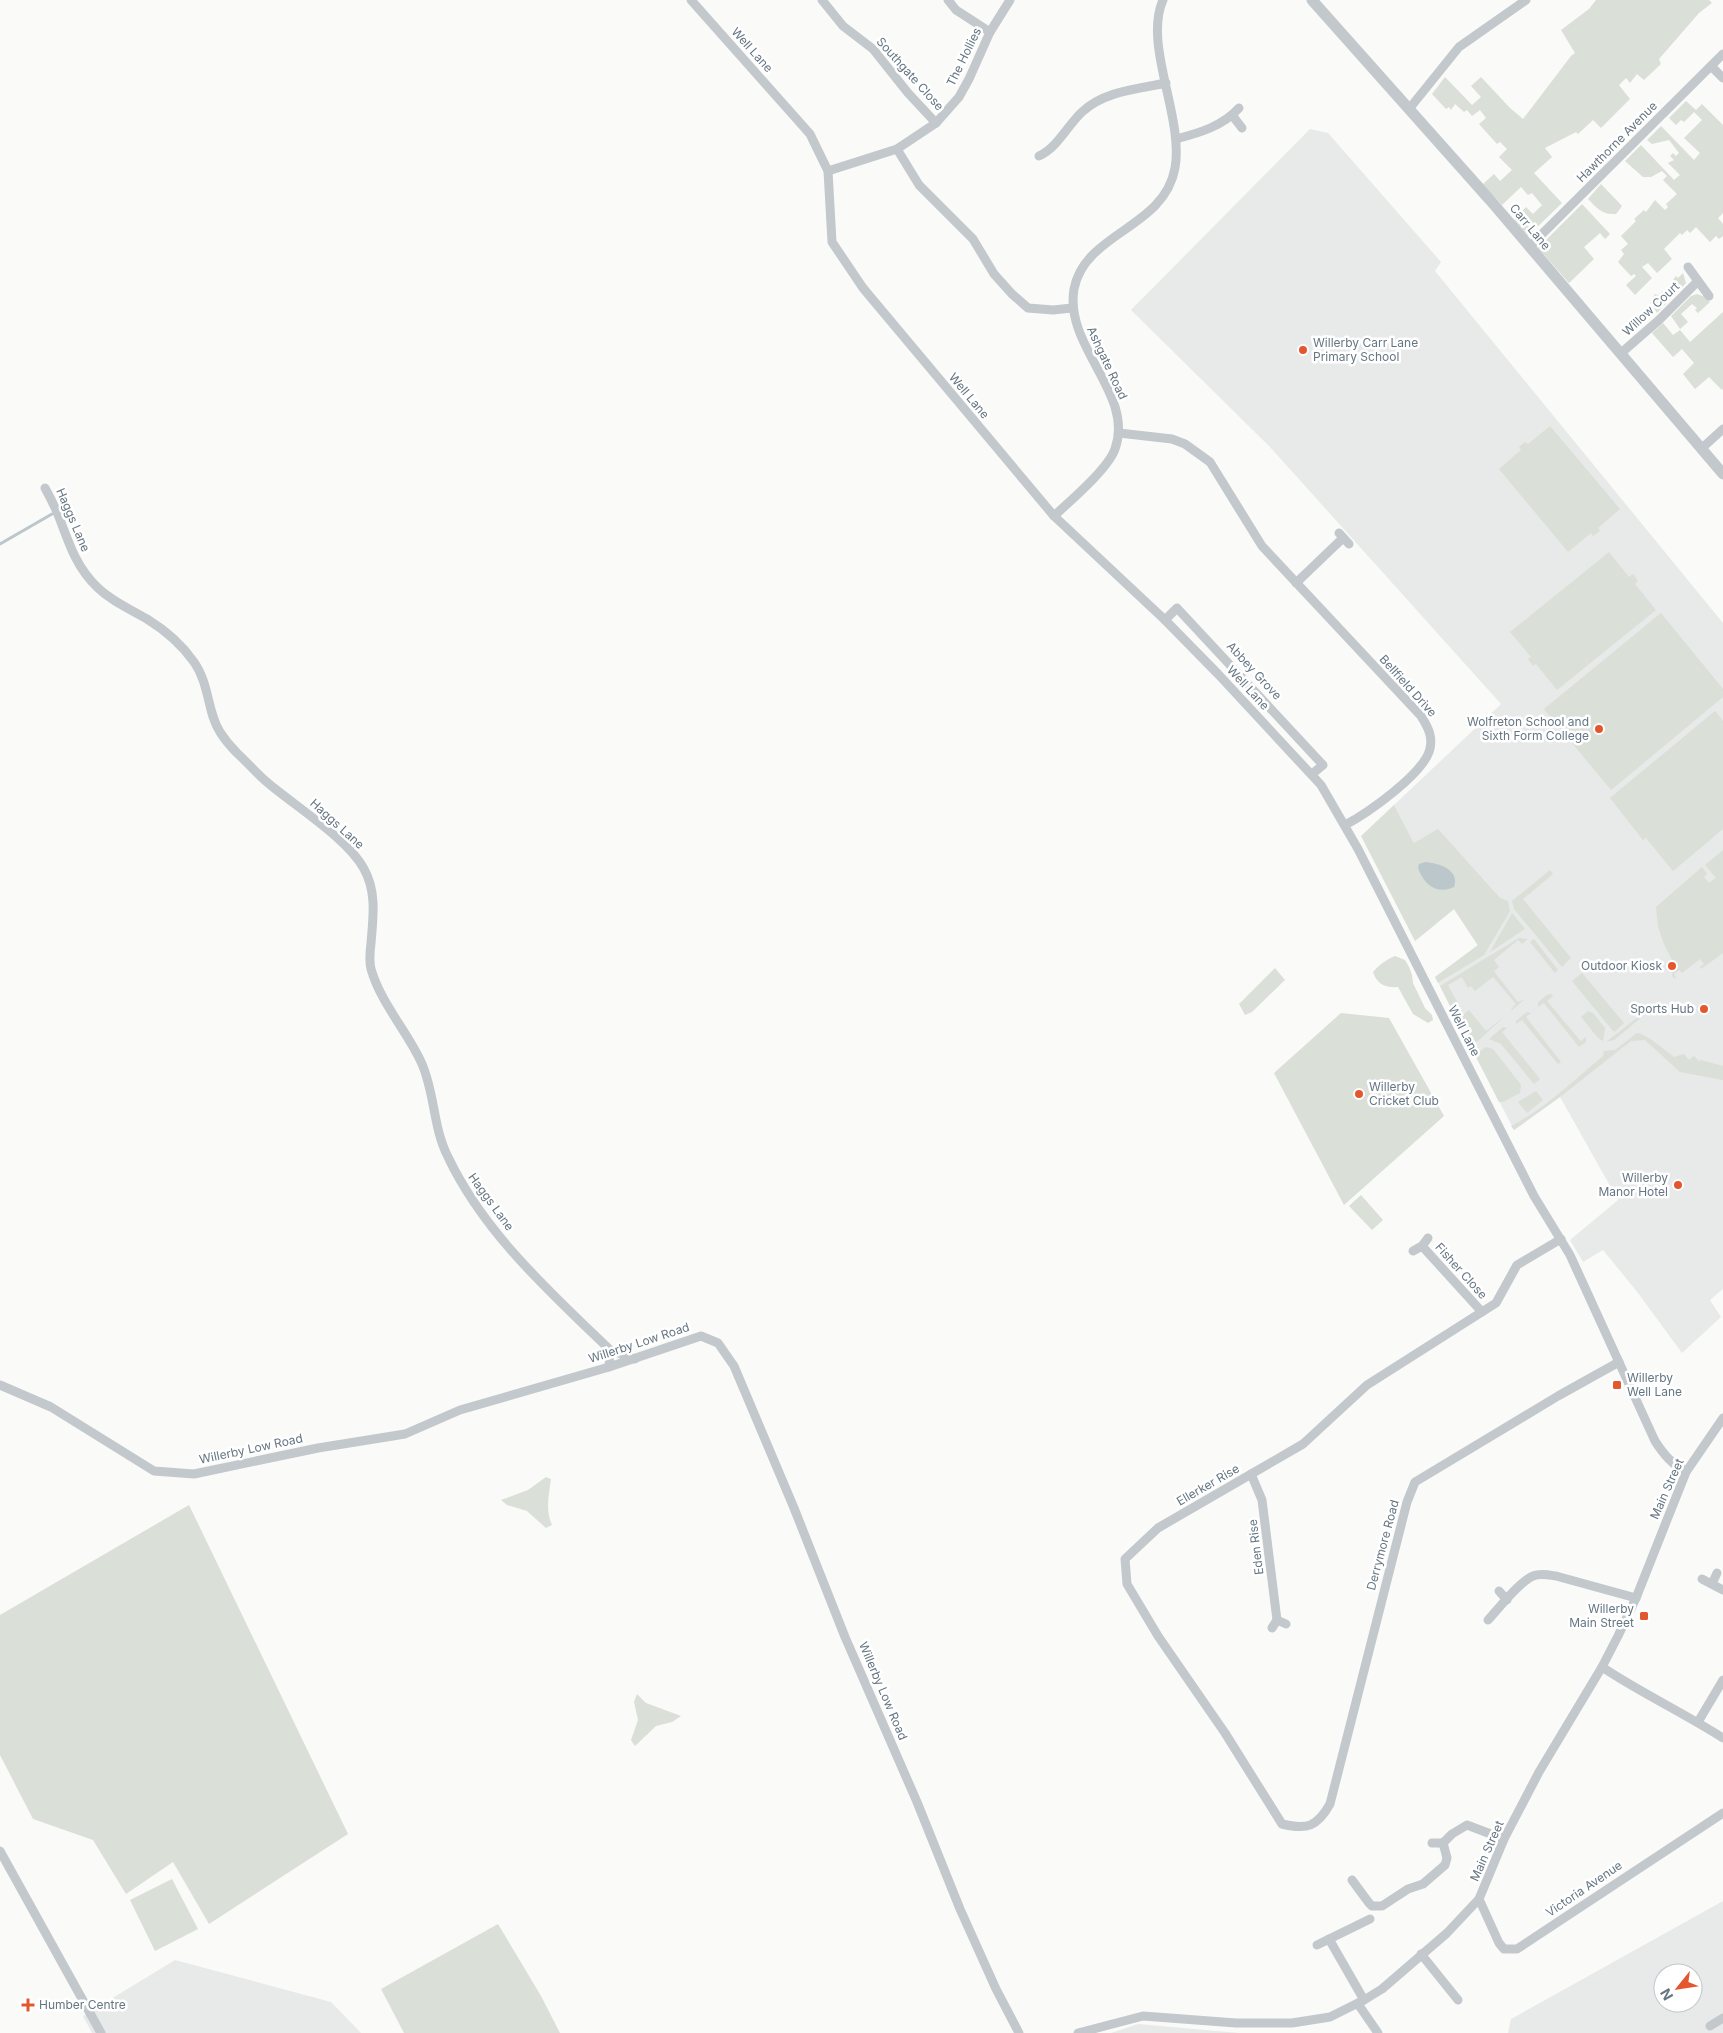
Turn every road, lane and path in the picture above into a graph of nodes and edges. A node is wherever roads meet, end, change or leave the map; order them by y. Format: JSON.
{"nodes":[{"id":1,"x":691,"y":0,"type":"edge"},
{"id":2,"x":822,"y":0,"type":"edge"},
{"id":3,"x":948,"y":0,"type":"edge"},
{"id":4,"x":1010,"y":0,"type":"edge"},
{"id":5,"x":1312,"y":0,"type":"edge"},
{"id":6,"x":1526,"y":0,"type":"edge"},
{"id":7,"x":1160,"y":1,"type":"edge"},
{"id":8,"x":990,"y":32,"type":"junction"},
{"id":9,"x":1723,"y":54,"type":"edge"},
{"id":10,"x":1711,"y":66,"type":"junction"},
{"id":11,"x":1723,"y":78,"type":"edge"},
{"id":12,"x":1166,"y":83,"type":"junction"},
{"id":13,"x":1239,"y":108,"type":"dead end"},
{"id":14,"x":1409,"y":109,"type":"junction"},
{"id":15,"x":1232,"y":115,"type":"junction"},
{"id":16,"x":936,"y":123,"type":"junction"},
{"id":17,"x":1242,"y":128,"type":"dead end"},
{"id":18,"x":1176,"y":139,"type":"junction"},
{"id":19,"x":897,"y":149,"type":"junction"},
{"id":20,"x":1039,"y":156,"type":"dead end"},
{"id":21,"x":828,"y":171,"type":"junction"},
{"id":22,"x":1529,"y":247,"type":"junction"},
{"id":23,"x":1688,"y":267,"type":"dead end"},
{"id":24,"x":1697,"y":282,"type":"junction"},
{"id":25,"x":1710,"y":296,"type":"dead end"},
{"id":26,"x":1072,"y":308,"type":"junction"},
{"id":27,"x":1620,"y":354,"type":"junction"},
{"id":28,"x":1723,"y":429,"type":"edge"},
{"id":29,"x":1118,"y":433,"type":"junction"},
{"id":30,"x":1701,"y":449,"type":"junction"},
{"id":31,"x":1723,"y":474,"type":"edge"},
{"id":32,"x":45,"y":488,"type":"dead end"},
{"id":33,"x":1054,"y":516,"type":"junction"},
{"id":34,"x":1344,"y":538,"type":"dead end"},
{"id":35,"x":1296,"y":582,"type":"junction"},
{"id":36,"x":1165,"y":620,"type":"junction"},
{"id":37,"x":1312,"y":774,"type":"junction"},
{"id":38,"x":1345,"y":826,"type":"junction"},
{"id":39,"x":1560,"y":1238,"type":"junction"},
{"id":40,"x":1413,"y":1251,"type":"dead end"},
{"id":41,"x":1482,"y":1312,"type":"junction"},
{"id":42,"x":610,"y":1350,"type":"junction"},
{"id":43,"x":635,"y":1359,"type":"junction"},
{"id":44,"x":1619,"y":1362,"type":"junction"},
{"id":45,"x":609,"y":1367,"type":"junction"},
{"id":46,"x":0,"y":1384,"type":"edge"},
{"id":47,"x":1723,"y":1418,"type":"edge"},
{"id":48,"x":1686,"y":1472,"type":"junction"},
{"id":49,"x":1251,"y":1474,"type":"junction"},
{"id":50,"x":1717,"y":1573,"type":"dead end"},
{"id":51,"x":1702,"y":1578,"type":"dead end"},
{"id":52,"x":1712,"y":1584,"type":"junction"},
{"id":53,"x":1723,"y":1590,"type":"edge"},
{"id":54,"x":1499,"y":1591,"type":"dead end"},
{"id":55,"x":1636,"y":1598,"type":"junction"},
{"id":56,"x":1506,"y":1600,"type":"junction"},
{"id":57,"x":1277,"y":1620,"type":"junction"},
{"id":58,"x":1488,"y":1620,"type":"dead end"},
{"id":59,"x":1286,"y":1624,"type":"dead end"},
{"id":60,"x":1272,"y":1628,"type":"dead end"},
{"id":61,"x":1602,"y":1667,"type":"junction"},
{"id":62,"x":1723,"y":1680,"type":"edge"},
{"id":63,"x":1698,"y":1722,"type":"junction"},
{"id":64,"x":1723,"y":1738,"type":"edge"},
{"id":65,"x":1723,"y":1813,"type":"edge"},
{"id":66,"x":1298,"y":1828,"type":"joint"},
{"id":67,"x":1504,"y":1839,"type":"junction"},
{"id":68,"x":1432,"y":1843,"type":"dead end"},
{"id":69,"x":1443,"y":1843,"type":"junction"},
{"id":70,"x":0,"y":1851,"type":"edge"},
{"id":71,"x":1352,"y":1880,"type":"dead end"},
{"id":72,"x":1479,"y":1899,"type":"junction"},
{"id":73,"x":1370,"y":1919,"type":"dead end"},
{"id":74,"x":1329,"y":1939,"type":"junction"},
{"id":75,"x":1317,"y":1945,"type":"dead end"},
{"id":76,"x":1421,"y":1954,"type":"junction"},
{"id":77,"x":1458,"y":2000,"type":"dead end"},
{"id":78,"x":1361,"y":2002,"type":"junction"},
{"id":79,"x":1723,"y":2018,"type":"edge"},
{"id":80,"x":1710,"y":2026,"type":"dead end"},
{"id":81,"x":1372,"y":2031,"type":"edge"},
{"id":82,"x":101,"y":2033,"type":"edge"},
{"id":83,"x":1019,"y":2033,"type":"edge"},
{"id":84,"x":1078,"y":2033,"type":"edge"}],
"edges":[{"from":1,"to":21,"type":"street","name":"Well Lane"},
{"from":2,"to":16,"type":"street","name":"Southgate Close"},
{"from":3,"to":8,"type":"street"},
{"from":4,"to":8,"type":"street","name":"The Hollies"},
{"from":5,"to":14,"type":"street","name":"Carr Lane"},
{"from":6,"to":14,"type":"street"},
{"from":7,"to":12,"type":"street","name":"Ashgate Road"},
{"from":8,"to":16,"type":"street","name":"The Hollies"},
{"from":9,"to":10,"type":"street","name":"Hawthorne Avenue"},
{"from":10,"to":11,"type":"street"},
{"from":10,"to":22,"type":"street","name":"Hawthorne Avenue"},
{"from":12,"to":18,"type":"street","name":"Ashgate Road"},
{"from":12,"to":20,"type":"street"},
{"from":13,"to":15,"type":"street"},
{"from":14,"to":22,"type":"street","name":"Carr Lane"},
{"from":15,"to":17,"type":"street"},
{"from":15,"to":18,"type":"street"},
{"from":16,"to":19,"type":"street","name":"The Hollies"},
{"from":18,"to":26,"type":"street","name":"Ashgate Road"},
{"from":19,"to":21,"type":"street","name":"The Hollies"},
{"from":19,"to":26,"type":"street"},
{"from":21,"to":33,"type":"street","name":"Well Lane"},
{"from":22,"to":27,"type":"street","name":"Carr Lane"},
{"from":23,"to":24,"type":"street","name":"Willow Court"},
{"from":24,"to":25,"type":"street","name":"Willow Court"},
{"from":24,"to":27,"type":"street","name":"Willow Court"},
{"from":26,"to":29,"type":"street","name":"Ashgate Road"},
{"from":27,"to":30,"type":"street","name":"Carr Lane"},
{"from":28,"to":30,"type":"street"},
{"from":29,"to":33,"type":"street","name":"Ashgate Road"},
{"from":29,"to":35,"type":"street","name":"Bellfield Drive"},
{"from":30,"to":31,"type":"street","name":"Carr Lane"},
{"from":32,"to":42,"type":"street","name":"Haggs Lane"},
{"from":33,"to":36,"type":"street","name":"Well Lane"},
{"from":34,"to":35,"type":"street"},
{"from":35,"to":38,"type":"street","name":"Bellfield Drive"},
{"from":36,"to":37,"type":"street","name":"Well Lane"},
{"from":36,"to":37,"type":"street","name":"Abbey Grove"},
{"from":37,"to":38,"type":"street","name":"Well Lane"},
{"from":38,"to":39,"type":"street","name":"Well Lane"},
{"from":39,"to":41,"type":"street","name":"Ellerker Rise"},
{"from":39,"to":44,"type":"street","name":"Well Lane"},
{"from":40,"to":41,"type":"street","name":"Fisher Close"},
{"from":41,"to":49,"type":"street","name":"Ellerker Rise"},
{"from":42,"to":43,"type":"street","name":"Haggs Lane"},
{"from":42,"to":45,"type":"street"},
{"from":43,"to":45,"type":"street","name":"Willerby Low Road"},
{"from":43,"to":83,"type":"street","name":"Willerby Low Road"},
{"from":44,"to":48,"type":"street","name":"Well Lane"},
{"from":44,"to":66,"type":"street","name":"Derrymore Road"},
{"from":45,"to":46,"type":"street","name":"Willerby Low Road"},
{"from":47,"to":48,"type":"street","name":"Main Street"},
{"from":48,"to":55,"type":"street","name":"Main Street"},
{"from":49,"to":57,"type":"street","name":"Eden Rise"},
{"from":49,"to":66,"type":"street","name":"Ellerker Rise"},
{"from":50,"to":52,"type":"street"},
{"from":51,"to":52,"type":"street"},
{"from":52,"to":53,"type":"street"},
{"from":54,"to":56,"type":"street"},
{"from":55,"to":56,"type":"street"},
{"from":55,"to":61,"type":"street","name":"Main Street"},
{"from":56,"to":58,"type":"street"},
{"from":57,"to":59,"type":"street"},
{"from":57,"to":60,"type":"street"},
{"from":61,"to":63,"type":"street"},
{"from":61,"to":67,"type":"street","name":"Main Street"},
{"from":62,"to":63,"type":"street"},
{"from":63,"to":64,"type":"street"},
{"from":65,"to":72,"type":"street","name":"Victoria Avenue"},
{"from":67,"to":69,"type":"street"},
{"from":67,"to":72,"type":"street","name":"Main Street"},
{"from":68,"to":69,"type":"street"},
{"from":69,"to":71,"type":"street"},
{"from":70,"to":82,"type":"street"},
{"from":72,"to":76,"type":"street","name":"Main Street"},
{"from":73,"to":74,"type":"street"},
{"from":74,"to":75,"type":"street"},
{"from":74,"to":78,"type":"street"},
{"from":76,"to":77,"type":"street"},
{"from":76,"to":78,"type":"street","name":"Main Street"},
{"from":78,"to":81,"type":"street"},
{"from":78,"to":84,"type":"street","name":"Main Street"},
{"from":79,"to":80,"type":"street"}]}
